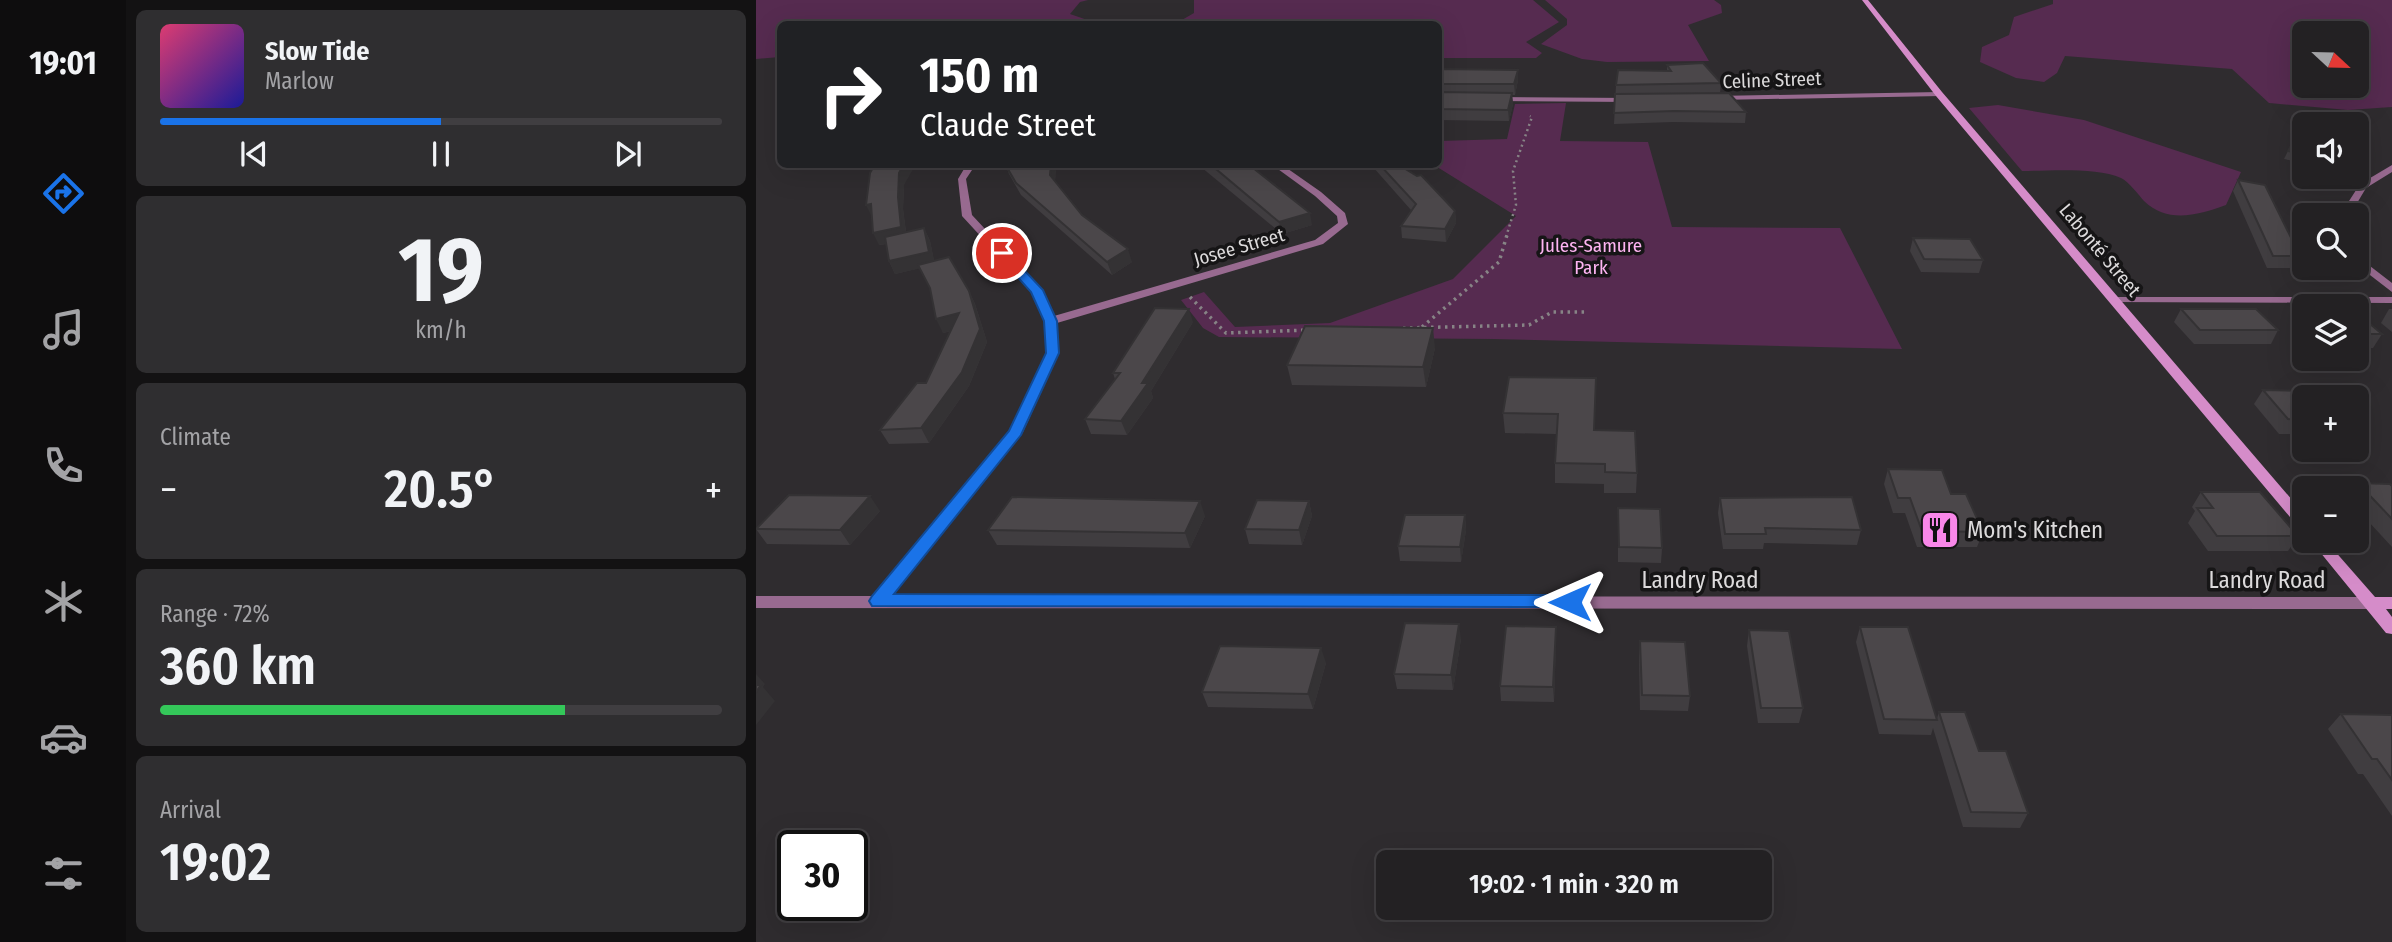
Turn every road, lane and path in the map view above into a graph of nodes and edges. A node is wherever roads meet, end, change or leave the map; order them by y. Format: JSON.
{"nodes":[{"id":1,"x":1865,"y":0,"type":"edge"},
{"id":2,"x":1939,"y":94,"type":"junction"},
{"id":3,"x":1707,"y":98,"type":"edge"},
{"id":4,"x":1485,"y":99,"type":"edge"},
{"id":5,"x":1641,"y":100,"type":"edge"},
{"id":6,"x":1523,"y":113,"type":"dead end"},
{"id":7,"x":969,"y":168,"type":"edge"},
{"id":8,"x":1281,"y":168,"type":"edge"},
{"id":9,"x":2392,"y":168,"type":"edge"},
{"id":10,"x":2352,"y":203,"type":"edge"},
{"id":11,"x":2369,"y":269,"type":"edge"},
{"id":12,"x":1178,"y":283,"type":"junction"},
{"id":13,"x":2392,"y":289,"type":"edge"},
{"id":14,"x":2115,"y":300,"type":"junction"},
{"id":15,"x":2392,"y":300,"type":"edge"},
{"id":16,"x":1587,"y":312,"type":"dead end"},
{"id":17,"x":1051,"y":321,"type":"junction"},
{"id":18,"x":1422,"y":327,"type":"junction"},
{"id":19,"x":1394,"y":328,"type":"edge"},
{"id":20,"x":1310,"y":330,"type":"edge"},
{"id":21,"x":2292,"y":510,"type":"edge"},
{"id":22,"x":2328,"y":553,"type":"edge"},
{"id":23,"x":878,"y":601,"type":"junction"},
{"id":24,"x":756,"y":602,"type":"edge"},
{"id":25,"x":2371,"y":603,"type":"junction"},
{"id":26,"x":2392,"y":603,"type":"edge"},
{"id":27,"x":2392,"y":628,"type":"edge"}],
"edges":[{"from":1,"to":2,"type":"street","name":"Labonté Street"},
{"from":2,"to":3,"type":"street","name":"Celine Street"},
{"from":2,"to":14,"type":"street","name":"Labonté Street"},
{"from":4,"to":5,"type":"street"},
{"from":6,"to":18,"type":"path"},
{"from":7,"to":17,"type":"street"},
{"from":8,"to":12,"type":"street","name":"Josee Street"},
{"from":9,"to":10,"type":"street"},
{"from":11,"to":13,"type":"street"},
{"from":12,"to":17,"type":"street","name":"Josee Street"},
{"from":12,"to":20,"type":"path"},
{"from":14,"to":15,"type":"street"},
{"from":14,"to":21,"type":"street","name":"Labonté Street"},
{"from":16,"to":18,"type":"path"},
{"from":17,"to":23,"type":"street"},
{"from":18,"to":19,"type":"path"},
{"from":22,"to":25,"type":"street"},
{"from":23,"to":24,"type":"street","name":"Landry Road"},
{"from":23,"to":25,"type":"street","name":"Landry Road"},
{"from":25,"to":26,"type":"street","name":"Landry Road"},
{"from":25,"to":27,"type":"street"}]}
